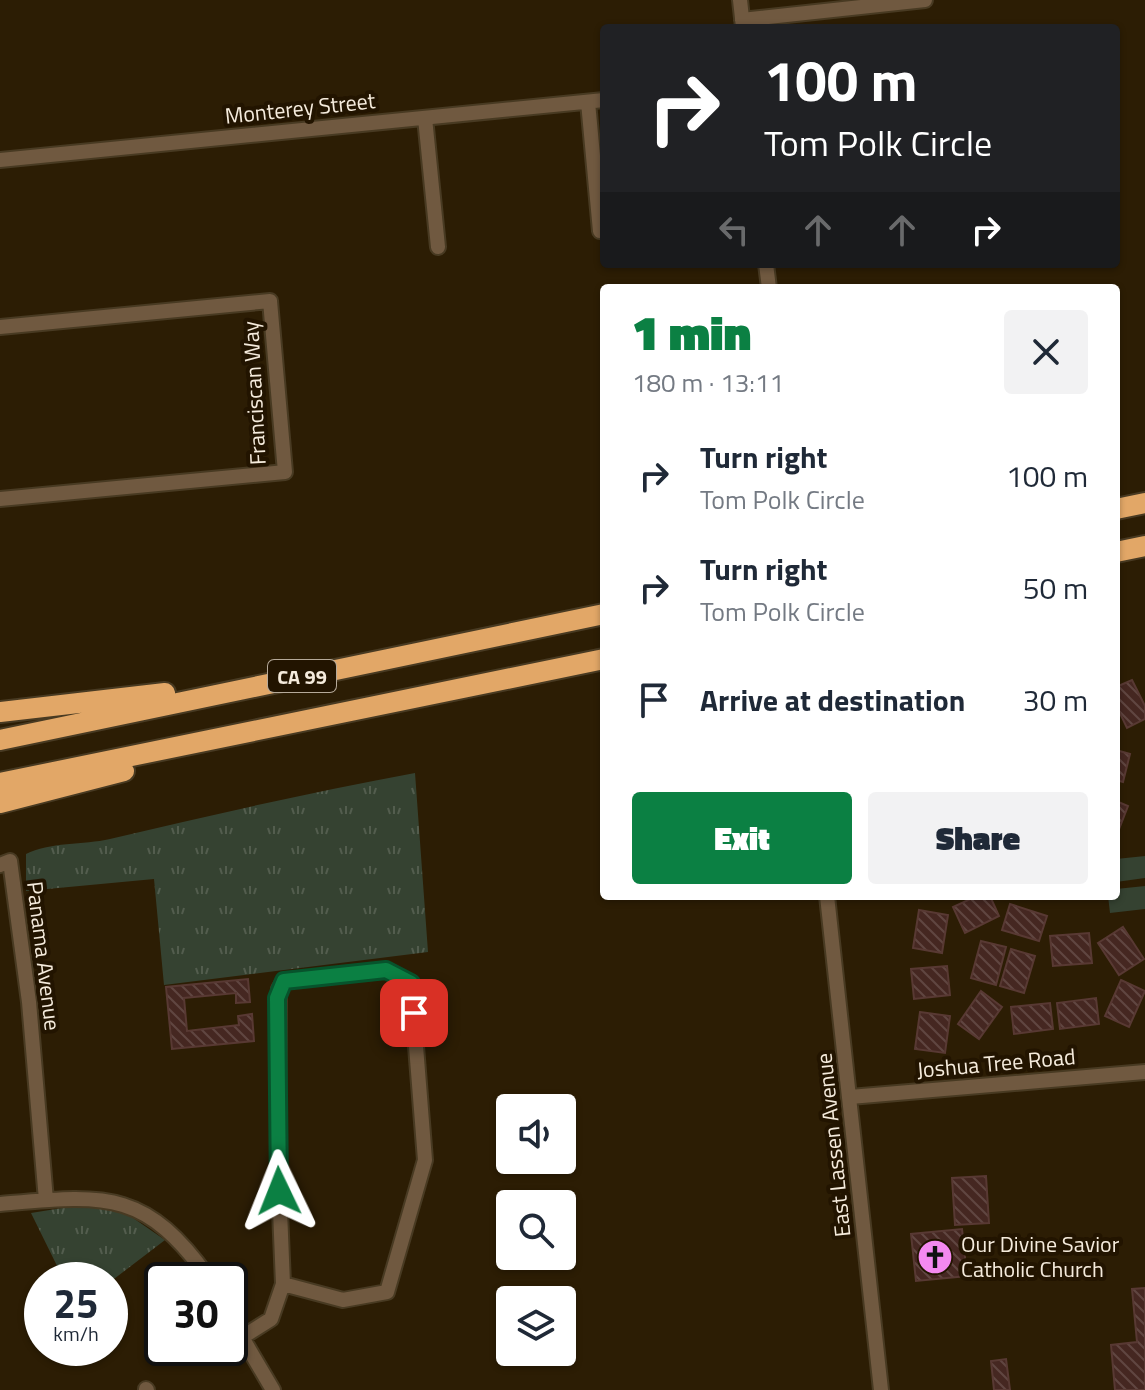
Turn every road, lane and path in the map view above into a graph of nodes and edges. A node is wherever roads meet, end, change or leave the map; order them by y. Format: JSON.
{"nodes":[{"id":1,"x":740,"y":0,"type":"edge"},
{"id":2,"x":925,"y":0,"type":"edge"},
{"id":3,"x":743,"y":24,"type":"edge"},
{"id":4,"x":600,"y":100,"type":"edge"},
{"id":5,"x":588,"y":102,"type":"junction"},
{"id":6,"x":425,"y":118,"type":"junction"},
{"id":7,"x":0,"y":160,"type":"edge"},
{"id":8,"x":600,"y":231,"type":"dead end"},
{"id":9,"x":438,"y":247,"type":"dead end"},
{"id":10,"x":0,"y":327,"type":"edge"},
{"id":11,"x":0,"y":499,"type":"edge"},
{"id":12,"x":1145,"y":503,"type":"edge"},
{"id":13,"x":1120,"y":508,"type":"edge"},
{"id":14,"x":1145,"y":546,"type":"edge"},
{"id":15,"x":1120,"y":551,"type":"edge"},
{"id":16,"x":600,"y":615,"type":"edge"},
{"id":17,"x":600,"y":660,"type":"edge"},
{"id":18,"x":257,"y":686,"type":"junction"},
{"id":19,"x":0,"y":712,"type":"edge"},
{"id":20,"x":0,"y":740,"type":"edge"},
{"id":21,"x":190,"y":745,"type":"junction"},
{"id":22,"x":0,"y":783,"type":"edge"},
{"id":23,"x":0,"y":803,"type":"edge"},
{"id":24,"x":5,"y":863,"type":"edge"},
{"id":25,"x":827,"y":900,"type":"edge"},
{"id":26,"x":1145,"y":1072,"type":"edge"},
{"id":27,"x":850,"y":1097,"type":"junction"},
{"id":28,"x":46,"y":1200,"type":"junction"},
{"id":29,"x":0,"y":1204,"type":"edge"},
{"id":30,"x":197,"y":1262,"type":"edge"},
{"id":31,"x":283,"y":1284,"type":"junction"},
{"id":32,"x":248,"y":1334,"type":"edge"},
{"id":33,"x":248,"y":1349,"type":"edge"},
{"id":34,"x":273,"y":1390,"type":"edge"},
{"id":35,"x":881,"y":1390,"type":"edge"}],
"edges":[{"from":1,"to":3,"type":"street"},
{"from":2,"to":3,"type":"street"},
{"from":4,"to":5,"type":"street","name":"Monterey Street"},
{"from":5,"to":6,"type":"street","name":"Monterey Street"},
{"from":5,"to":8,"type":"street"},
{"from":6,"to":7,"type":"street","name":"Monterey Street"},
{"from":6,"to":9,"type":"street"},
{"from":10,"to":11,"type":"street","name":"Franciscan Way"},
{"from":12,"to":13,"type":"highway"},
{"from":14,"to":15,"type":"highway"},
{"from":16,"to":18,"type":"highway","number":"CA 99"},
{"from":17,"to":21,"type":"highway","number":"CA 99"},
{"from":18,"to":19,"type":"highway"},
{"from":18,"to":20,"type":"highway","number":"CA 99"},
{"from":21,"to":22,"type":"highway","number":"CA 99"},
{"from":21,"to":23,"type":"highway"},
{"from":24,"to":28,"type":"street","name":"Panama Avenue"},
{"from":25,"to":27,"type":"street","name":"East Lassen Avenue"},
{"from":26,"to":27,"type":"street","name":"Joshua Tree Road"},
{"from":27,"to":35,"type":"street","name":"East Lassen Avenue"},
{"from":28,"to":29,"type":"street"},
{"from":28,"to":30,"type":"street"},
{"from":31,"to":31,"type":"street"},
{"from":31,"to":32,"type":"street"},
{"from":33,"to":34,"type":"street"}]}
